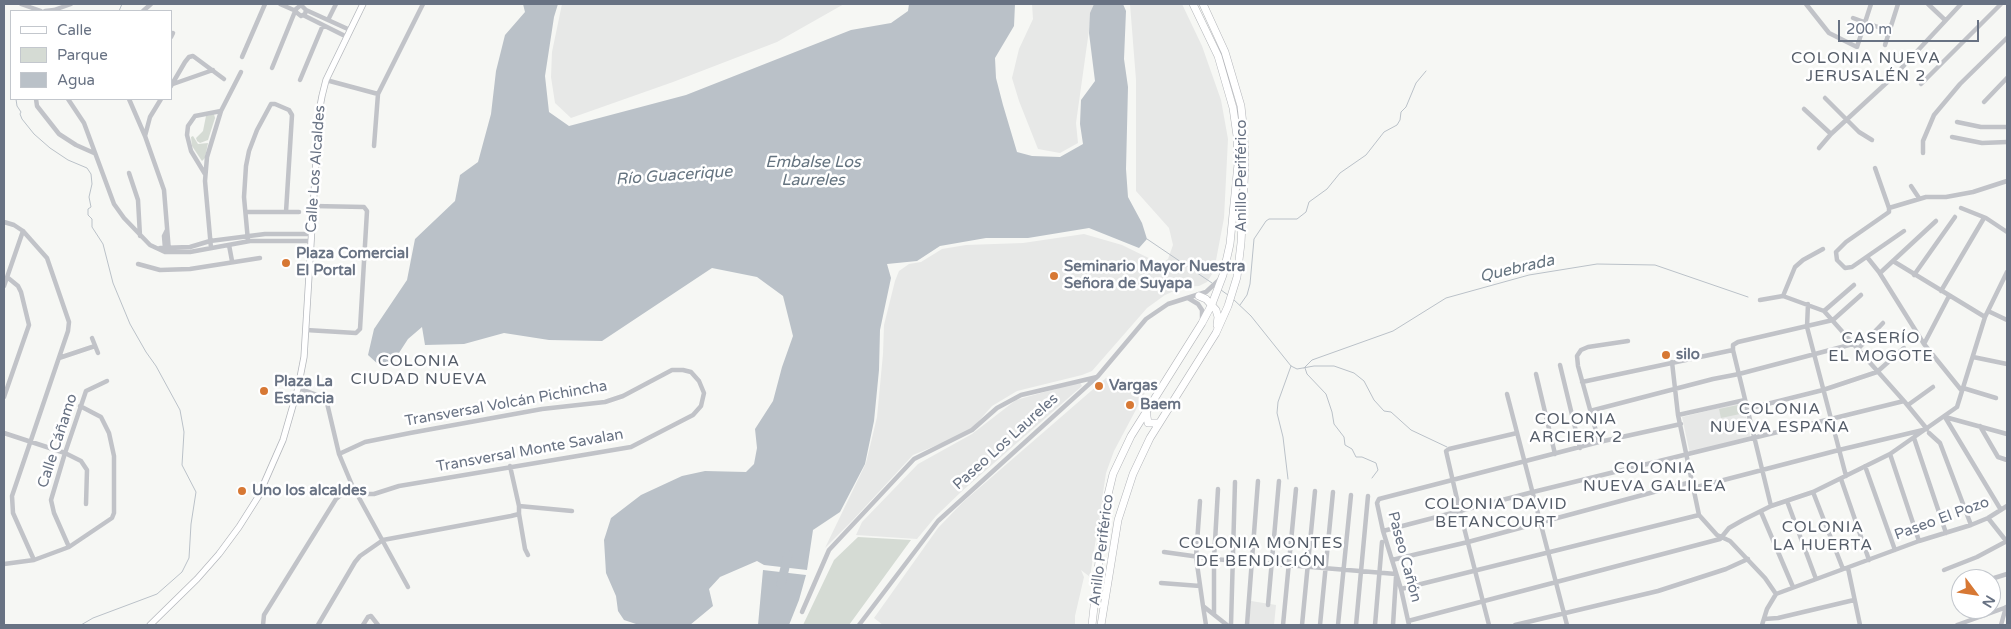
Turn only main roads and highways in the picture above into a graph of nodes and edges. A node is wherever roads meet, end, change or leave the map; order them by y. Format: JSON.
{"nodes":[{"id":1,"x":363,"y":4,"type":"edge"},
{"id":2,"x":1193,"y":4,"type":"edge"},
{"id":3,"x":1203,"y":4,"type":"edge"},
{"id":4,"x":1199,"y":296,"type":"road end"},
{"id":5,"x":1212,"y":304,"type":"junction"},
{"id":6,"x":1216,"y":333,"type":"junction"},
{"id":7,"x":1146,"y":410,"type":"junction"},
{"id":8,"x":1158,"y":424,"type":"junction"},
{"id":9,"x":150,"y":625,"type":"edge"},
{"id":10,"x":1092,"y":625,"type":"edge"},
{"id":11,"x":1101,"y":625,"type":"edge"}],
"edges":[{"from":1,"to":9,"type":"main road","name":"Calle Los Alcaldes"},
{"from":2,"to":5,"type":"highway","name":"Anillo Periférico"},
{"from":3,"to":6,"type":"highway","name":"Anillo Periférico"},
{"from":4,"to":5,"type":"highway"},
{"from":5,"to":6,"type":"highway"},
{"from":5,"to":7,"type":"highway","name":"Anillo Periférico"},
{"from":6,"to":8,"type":"highway","name":"Anillo Periférico"},
{"from":7,"to":8,"type":"highway"},
{"from":7,"to":10,"type":"highway","name":"Anillo Periférico"},
{"from":8,"to":11,"type":"highway","name":"Anillo Periférico"}]}
